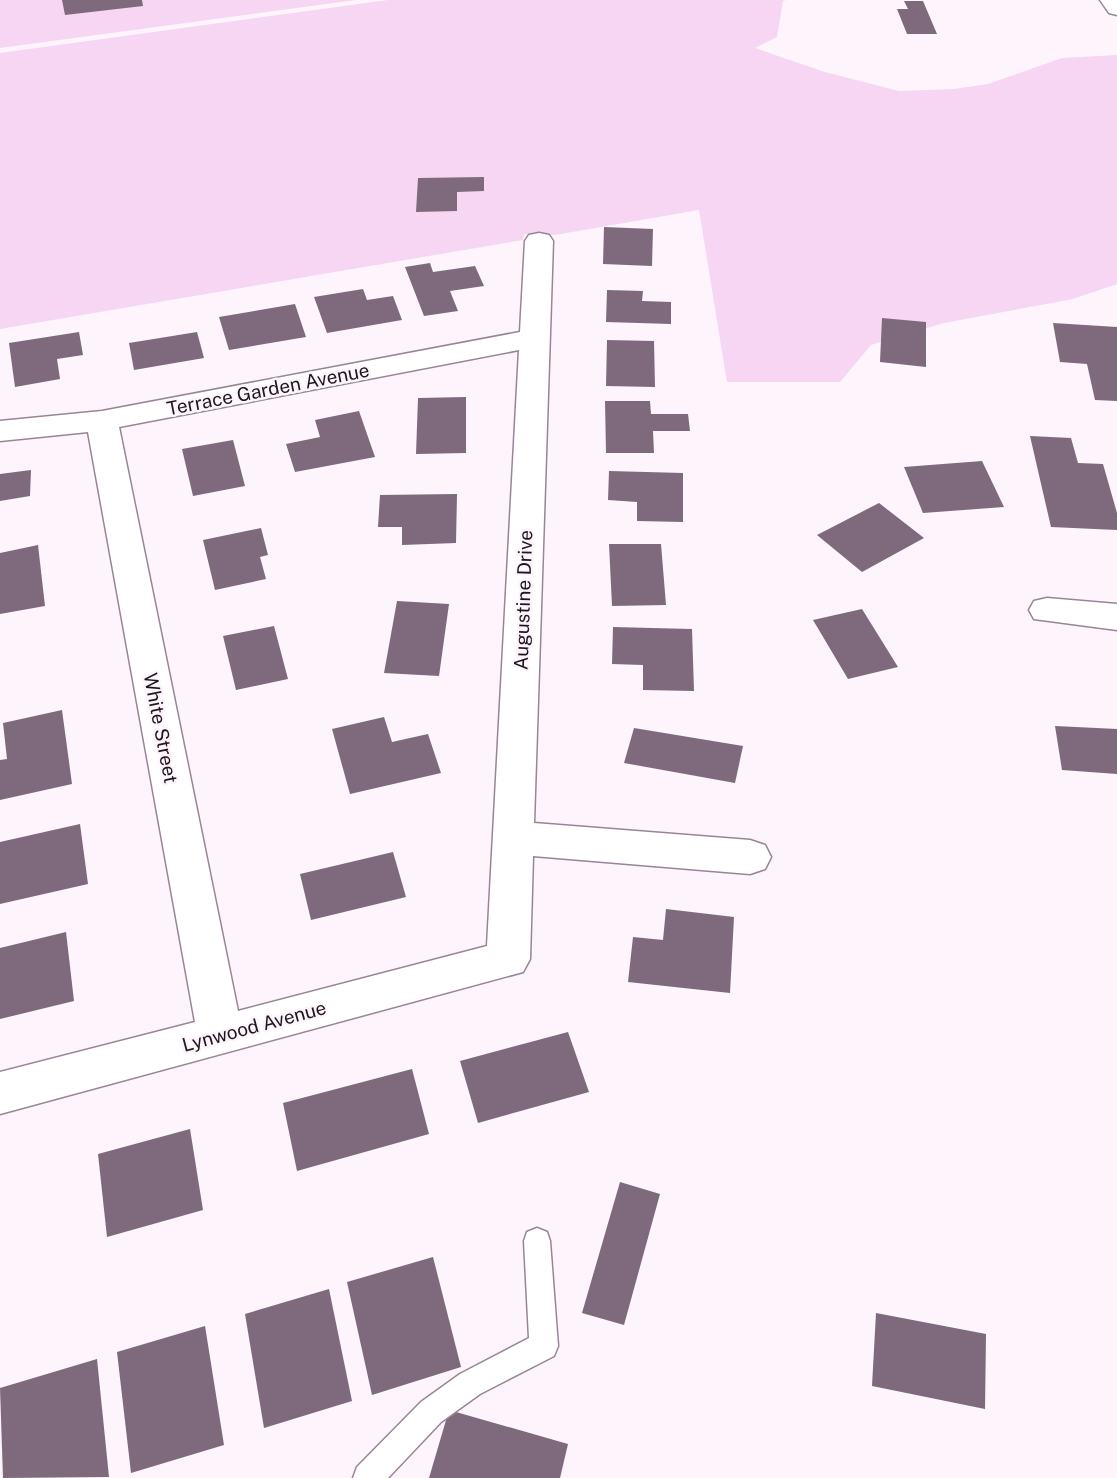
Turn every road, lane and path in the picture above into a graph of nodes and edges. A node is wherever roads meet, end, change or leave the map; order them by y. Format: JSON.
{"nodes":[{"id":1,"x":1111,"y":0,"type":"edge"},
{"id":2,"x":1117,"y":8,"type":"edge"},
{"id":3,"x":539,"y":241,"type":"dead end"},
{"id":4,"x":535,"y":338,"type":"junction"},
{"id":5,"x":102,"y":421,"type":"junction"},
{"id":6,"x":0,"y":431,"type":"edge"},
{"id":7,"x":1047,"y":610,"type":"dead end"},
{"id":8,"x":1117,"y":617,"type":"edge"},
{"id":9,"x":513,"y":838,"type":"junction"},
{"id":10,"x":750,"y":857,"type":"dead end"},
{"id":11,"x":508,"y":959,"type":"joint"},
{"id":12,"x":220,"y":1035,"type":"junction"},
{"id":13,"x":0,"y":1093,"type":"edge"},
{"id":14,"x":537,"y":1241,"type":"dead end"},
{"id":15,"x":368,"y":1478,"type":"edge"}],
"edges":[{"from":1,"to":2,"type":"street"},
{"from":3,"to":4,"type":"street","name":"Augustine Drive"},
{"from":4,"to":5,"type":"street","name":"Terrace Garden Avenue"},
{"from":4,"to":9,"type":"street","name":"Augustine Drive"},
{"from":5,"to":6,"type":"street","name":"Terrace Garden Avenue"},
{"from":5,"to":12,"type":"street","name":"White Street"},
{"from":7,"to":8,"type":"street"},
{"from":9,"to":10,"type":"street"},
{"from":9,"to":11,"type":"street","name":"Augustine Drive"},
{"from":11,"to":12,"type":"street","name":"Lynwood Avenue"},
{"from":12,"to":13,"type":"street","name":"Lynwood Avenue"},
{"from":14,"to":15,"type":"lane"}]}
